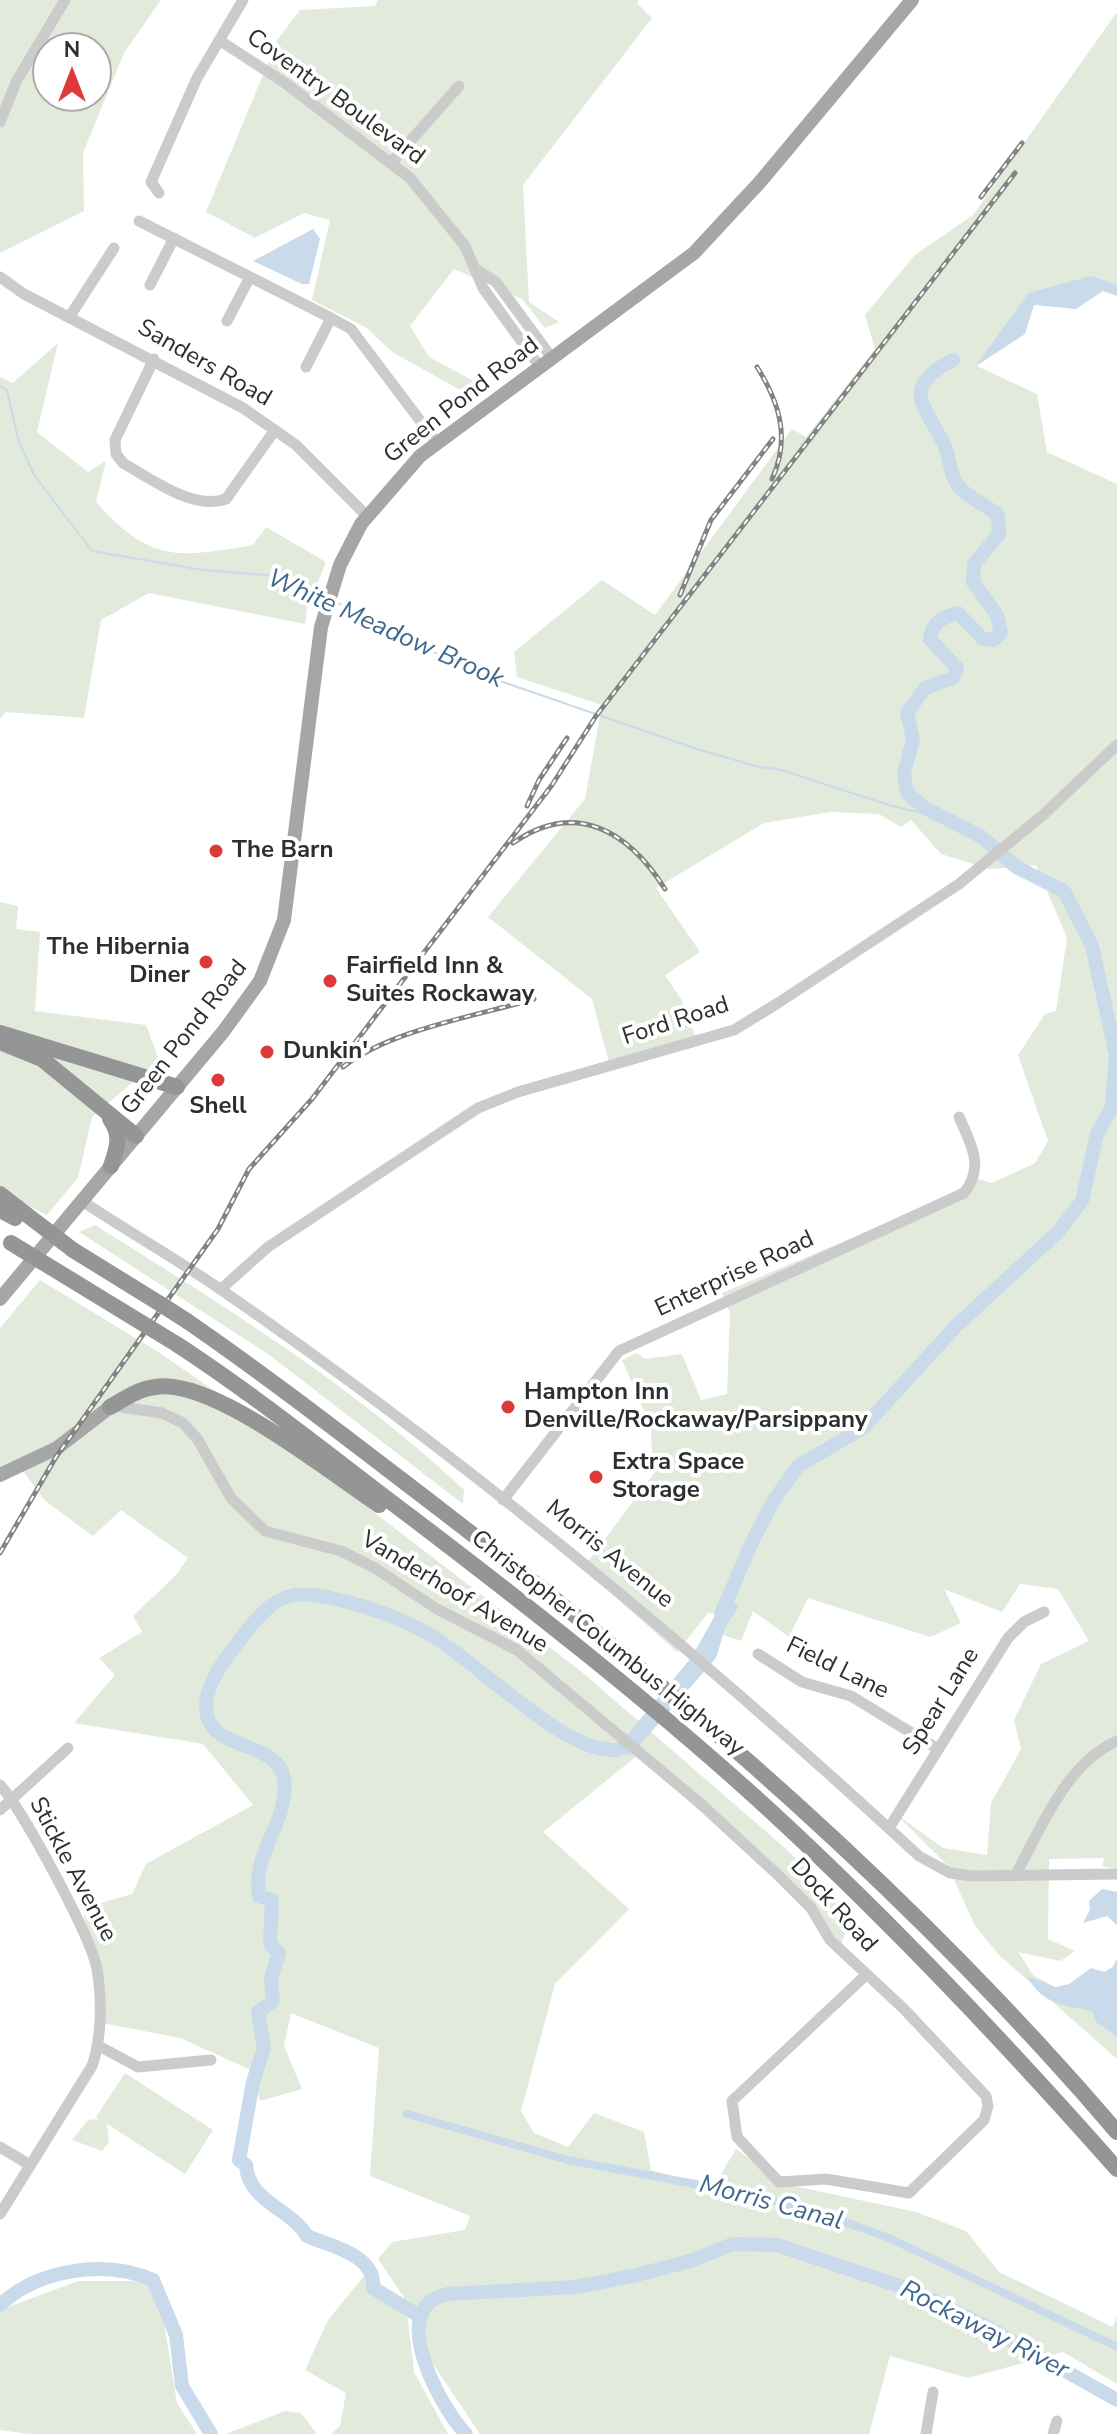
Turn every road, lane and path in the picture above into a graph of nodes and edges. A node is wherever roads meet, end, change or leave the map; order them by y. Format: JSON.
{"nodes":[{"id":1,"x":65,"y":0,"type":"edge"},
{"id":2,"x":243,"y":0,"type":"edge"},
{"id":3,"x":912,"y":0,"type":"edge"},
{"id":4,"x":219,"y":40,"type":"junction"},
{"id":5,"x":459,"y":86,"type":"dead end"},
{"id":6,"x":0,"y":122,"type":"edge"},
{"id":7,"x":391,"y":163,"type":"junction"},
{"id":8,"x":159,"y":193,"type":"dead end"},
{"id":9,"x":139,"y":221,"type":"dead end"},
{"id":10,"x":174,"y":238,"type":"junction"},
{"id":11,"x":114,"y":248,"type":"dead end"},
{"id":12,"x":0,"y":277,"type":"edge"},
{"id":13,"x":250,"y":277,"type":"junction"},
{"id":14,"x":150,"y":285,"type":"dead end"},
{"id":15,"x":70,"y":316,"type":"junction"},
{"id":16,"x":331,"y":318,"type":"junction"},
{"id":17,"x":227,"y":321,"type":"dead end"},
{"id":18,"x":154,"y":359,"type":"junction"},
{"id":19,"x":546,"y":362,"type":"junction"},
{"id":20,"x":306,"y":367,"type":"dead end"},
{"id":21,"x":275,"y":430,"type":"junction"},
{"id":22,"x":437,"y":443,"type":"junction"},
{"id":23,"x":367,"y":516,"type":"junction"},
{"id":24,"x":1117,"y":745,"type":"edge"},
{"id":25,"x":0,"y":1033,"type":"edge"},
{"id":26,"x":0,"y":1044,"type":"edge"},
{"id":27,"x":177,"y":1087,"type":"junction"},
{"id":28,"x":101,"y":1109,"type":"junction"},
{"id":29,"x":959,"y":1117,"type":"dead end"},
{"id":30,"x":136,"y":1136,"type":"junction"},
{"id":31,"x":111,"y":1166,"type":"junction"},
{"id":32,"x":0,"y":1194,"type":"edge"},
{"id":33,"x":82,"y":1201,"type":"junction"},
{"id":34,"x":11,"y":1212,"type":"edge"},
{"id":35,"x":4,"y":1243,"type":"edge"},
{"id":36,"x":221,"y":1289,"type":"junction"},
{"id":37,"x":0,"y":1299,"type":"edge"},
{"id":38,"x":110,"y":1407,"type":"junction"},
{"id":39,"x":0,"y":1475,"type":"edge"},
{"id":40,"x":503,"y":1500,"type":"junction"},
{"id":41,"x":507,"y":1590,"type":"junction"},
{"id":42,"x":1044,"y":1612,"type":"dead end"},
{"id":43,"x":758,"y":1654,"type":"dead end"},
{"id":44,"x":620,"y":1736,"type":"joint"},
{"id":45,"x":1117,"y":1741,"type":"edge"},
{"id":46,"x":68,"y":1748,"type":"dead end"},
{"id":47,"x":938,"y":1749,"type":"junction"},
{"id":48,"x":0,"y":1785,"type":"edge"},
{"id":49,"x":11,"y":1801,"type":"junction"},
{"id":50,"x":0,"y":1810,"type":"edge"},
{"id":51,"x":889,"y":1828,"type":"junction"},
{"id":52,"x":1117,"y":1874,"type":"edge"},
{"id":53,"x":1015,"y":1876,"type":"junction"},
{"id":54,"x":866,"y":1975,"type":"junction"},
{"id":55,"x":97,"y":2045,"type":"junction"},
{"id":56,"x":211,"y":2060,"type":"dead end"},
{"id":57,"x":1117,"y":2132,"type":"edge"},
{"id":58,"x":0,"y":2147,"type":"edge"},
{"id":59,"x":30,"y":2165,"type":"junction"},
{"id":60,"x":1117,"y":2169,"type":"edge"},
{"id":61,"x":0,"y":2214,"type":"edge"},
{"id":62,"x":933,"y":2392,"type":"dead end"},
{"id":63,"x":1057,"y":2421,"type":"dead end"},
{"id":64,"x":926,"y":2434,"type":"edge"},
{"id":65,"x":1053,"y":2434,"type":"edge"}],
"edges":[{"from":1,"to":6,"type":"street"},
{"from":2,"to":4,"type":"street"},
{"from":3,"to":19,"type":"main road","name":"Green Pond Road"},
{"from":4,"to":7,"type":"street","name":"Coventry Boulevard"},
{"from":4,"to":8,"type":"street"},
{"from":5,"to":7,"type":"street"},
{"from":7,"to":19,"type":"street","name":"Coventry Boulevard"},
{"from":9,"to":10,"type":"street"},
{"from":10,"to":13,"type":"street"},
{"from":10,"to":14,"type":"street"},
{"from":11,"to":15,"type":"street"},
{"from":12,"to":15,"type":"street","name":"Sanders Road"},
{"from":13,"to":16,"type":"street"},
{"from":13,"to":17,"type":"street"},
{"from":15,"to":18,"type":"street","name":"Sanders Road"},
{"from":16,"to":20,"type":"street"},
{"from":16,"to":22,"type":"street"},
{"from":18,"to":21,"type":"street","name":"Sanders Road"},
{"from":18,"to":21,"type":"street"},
{"from":19,"to":22,"type":"main road","name":"Green Pond Road"},
{"from":21,"to":23,"type":"street","name":"Sanders Road"},
{"from":22,"to":23,"type":"main road","name":"Green Pond Road"},
{"from":23,"to":27,"type":"main road","name":"Green Pond Road"},
{"from":24,"to":36,"type":"street","name":"Ford Road"},
{"from":25,"to":27,"type":"highway"},
{"from":26,"to":28,"type":"highway"},
{"from":27,"to":30,"type":"main road","name":"Green Pond Road"},
{"from":28,"to":30,"type":"highway"},
{"from":28,"to":31,"type":"highway"},
{"from":29,"to":40,"type":"street","name":"Enterprise Road"},
{"from":30,"to":31,"type":"main road","name":"Green Pond Road"},
{"from":31,"to":33,"type":"main road","name":"Green Pond Road"},
{"from":32,"to":34,"type":"highway","name":"Christopher Columbus Highway"},
{"from":33,"to":36,"type":"street","name":"Morris Avenue"},
{"from":33,"to":37,"type":"main road","name":"Green Pond Road"},
{"from":34,"to":57,"type":"highway","name":"Christopher Columbus Highway","bridge":true},
{"from":35,"to":41,"type":"highway","name":"Christopher Columbus Highway","bridge":true},
{"from":36,"to":40,"type":"street","name":"Morris Avenue"},
{"from":38,"to":39,"type":"main road"},
{"from":38,"to":41,"type":"highway"},
{"from":38,"to":44,"type":"street","name":"Vanderhoof Avenue"},
{"from":40,"to":51,"type":"street","name":"Morris Avenue"},
{"from":41,"to":60,"type":"highway","name":"Christopher Columbus Highway"},
{"from":42,"to":47,"type":"street","name":"Spear Lane"},
{"from":43,"to":47,"type":"street","name":"Field Lane"},
{"from":44,"to":54,"type":"street","name":"Dock Road"},
{"from":45,"to":53,"type":"street"},
{"from":46,"to":49,"type":"street"},
{"from":47,"to":51,"type":"street","name":"Spear Lane"},
{"from":48,"to":49,"type":"street","name":"Stickle Avenue"},
{"from":49,"to":50,"type":"street"},
{"from":49,"to":55,"type":"street","name":"Stickle Avenue"},
{"from":51,"to":53,"type":"street","name":"Morris Avenue"},
{"from":52,"to":53,"type":"street","name":"Morris Avenue"},
{"from":54,"to":54,"type":"street","name":"Dock Road"},
{"from":55,"to":56,"type":"street"},
{"from":55,"to":59,"type":"street","name":"Stickle Avenue"},
{"from":58,"to":59,"type":"street"},
{"from":59,"to":61,"type":"street","name":"Stickle Avenue"},
{"from":62,"to":64,"type":"street"},
{"from":63,"to":65,"type":"street"}]}
